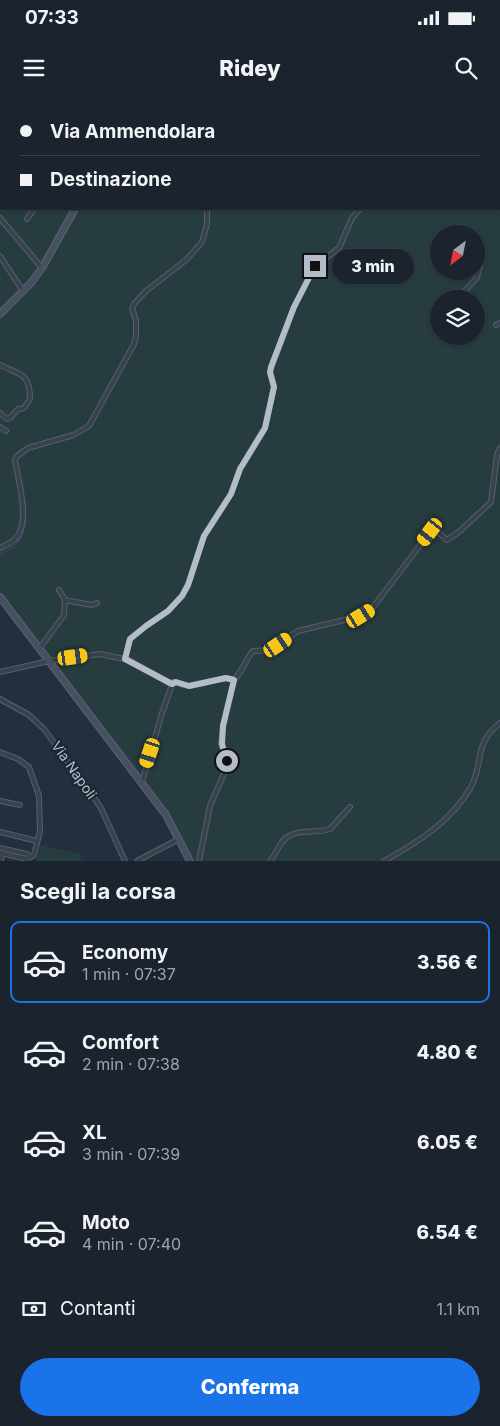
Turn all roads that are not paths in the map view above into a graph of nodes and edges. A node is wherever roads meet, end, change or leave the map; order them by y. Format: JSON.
{"nodes":[{"id":1,"x":33,"y":210,"type":"edge"},
{"id":2,"x":74,"y":210,"type":"edge"},
{"id":3,"x":207,"y":210,"type":"edge"},
{"id":4,"x":359,"y":210,"type":"edge"},
{"id":5,"x":0,"y":218,"type":"edge"},
{"id":6,"x":26,"y":219,"type":"dead end"},
{"id":7,"x":0,"y":256,"type":"edge"},
{"id":8,"x":42,"y":268,"type":"junction"},
{"id":9,"x":475,"y":280,"type":"edge"},
{"id":10,"x":466,"y":290,"type":"edge"},
{"id":11,"x":23,"y":291,"type":"junction"},
{"id":12,"x":0,"y":314,"type":"edge"},
{"id":13,"x":0,"y":366,"type":"edge"},
{"id":14,"x":0,"y":414,"type":"edge"},
{"id":15,"x":0,"y":427,"type":"edge"},
{"id":16,"x":6,"y":431,"type":"dead end"},
{"id":17,"x":500,"y":448,"type":"edge"},
{"id":18,"x":0,"y":548,"type":"edge"},
{"id":19,"x":59,"y":590,"type":"dead end"},
{"id":20,"x":0,"y":597,"type":"edge"},
{"id":21,"x":65,"y":600,"type":"junction"},
{"id":22,"x":97,"y":603,"type":"dead end"},
{"id":23,"x":40,"y":648,"type":"junction"},
{"id":24,"x":125,"y":659,"type":"junction"},
{"id":25,"x":49,"y":660,"type":"junction"},
{"id":26,"x":0,"y":672,"type":"edge"},
{"id":27,"x":234,"y":680,"type":"junction"},
{"id":28,"x":172,"y":684,"type":"junction"},
{"id":29,"x":0,"y":699,"type":"edge"},
{"id":30,"x":500,"y":723,"type":"edge"},
{"id":31,"x":0,"y":752,"type":"edge"},
{"id":32,"x":142,"y":782,"type":"junction"},
{"id":33,"x":0,"y":801,"type":"edge"},
{"id":34,"x":20,"y":805,"type":"dead end"},
{"id":35,"x":350,"y":807,"type":"dead end"},
{"id":36,"x":0,"y":832,"type":"edge"},
{"id":37,"x":179,"y":838,"type":"junction"},
{"id":38,"x":37,"y":841,"type":"junction"},
{"id":39,"x":0,"y":848,"type":"edge"},
{"id":40,"x":1,"y":853,"type":"edge"},
{"id":41,"x":30,"y":857,"type":"junction"},
{"id":42,"x":1,"y":861,"type":"edge"},
{"id":43,"x":125,"y":861,"type":"edge"},
{"id":44,"x":137,"y":861,"type":"edge"},
{"id":45,"x":190,"y":861,"type":"edge"},
{"id":46,"x":198,"y":861,"type":"edge"},
{"id":47,"x":270,"y":861,"type":"edge"},
{"id":48,"x":384,"y":861,"type":"edge"}],
"edges":[{"from":1,"to":6,"type":"street"},
{"from":2,"to":8,"type":"main road"},
{"from":3,"to":18,"type":"street"},
{"from":4,"to":24,"type":"street"},
{"from":5,"to":8,"type":"street"},
{"from":7,"to":11,"type":"street"},
{"from":8,"to":11,"type":"main road"},
{"from":9,"to":10,"type":"street"},
{"from":11,"to":12,"type":"main road"},
{"from":13,"to":14,"type":"street"},
{"from":15,"to":16,"type":"street"},
{"from":17,"to":27,"type":"street"},
{"from":19,"to":21,"type":"street"},
{"from":20,"to":23,"type":"main road"},
{"from":21,"to":22,"type":"street"},
{"from":21,"to":23,"type":"street"},
{"from":23,"to":25,"type":"main road"},
{"from":24,"to":25,"type":"street"},
{"from":24,"to":28,"type":"street"},
{"from":25,"to":26,"type":"street"},
{"from":25,"to":32,"type":"main road"},
{"from":27,"to":28,"type":"street"},
{"from":27,"to":46,"type":"street"},
{"from":28,"to":32,"type":"street"},
{"from":29,"to":43,"type":"street","name":"Via Napoli"},
{"from":30,"to":48,"type":"street"},
{"from":31,"to":38,"type":"street"},
{"from":32,"to":37,"type":"main road"},
{"from":33,"to":34,"type":"street"},
{"from":35,"to":47,"type":"street"},
{"from":36,"to":38,"type":"street"},
{"from":37,"to":44,"type":"street"},
{"from":37,"to":45,"type":"main road"},
{"from":38,"to":41,"type":"street"},
{"from":39,"to":41,"type":"street"},
{"from":40,"to":41,"type":"street"},
{"from":40,"to":42,"type":"street"}]}
